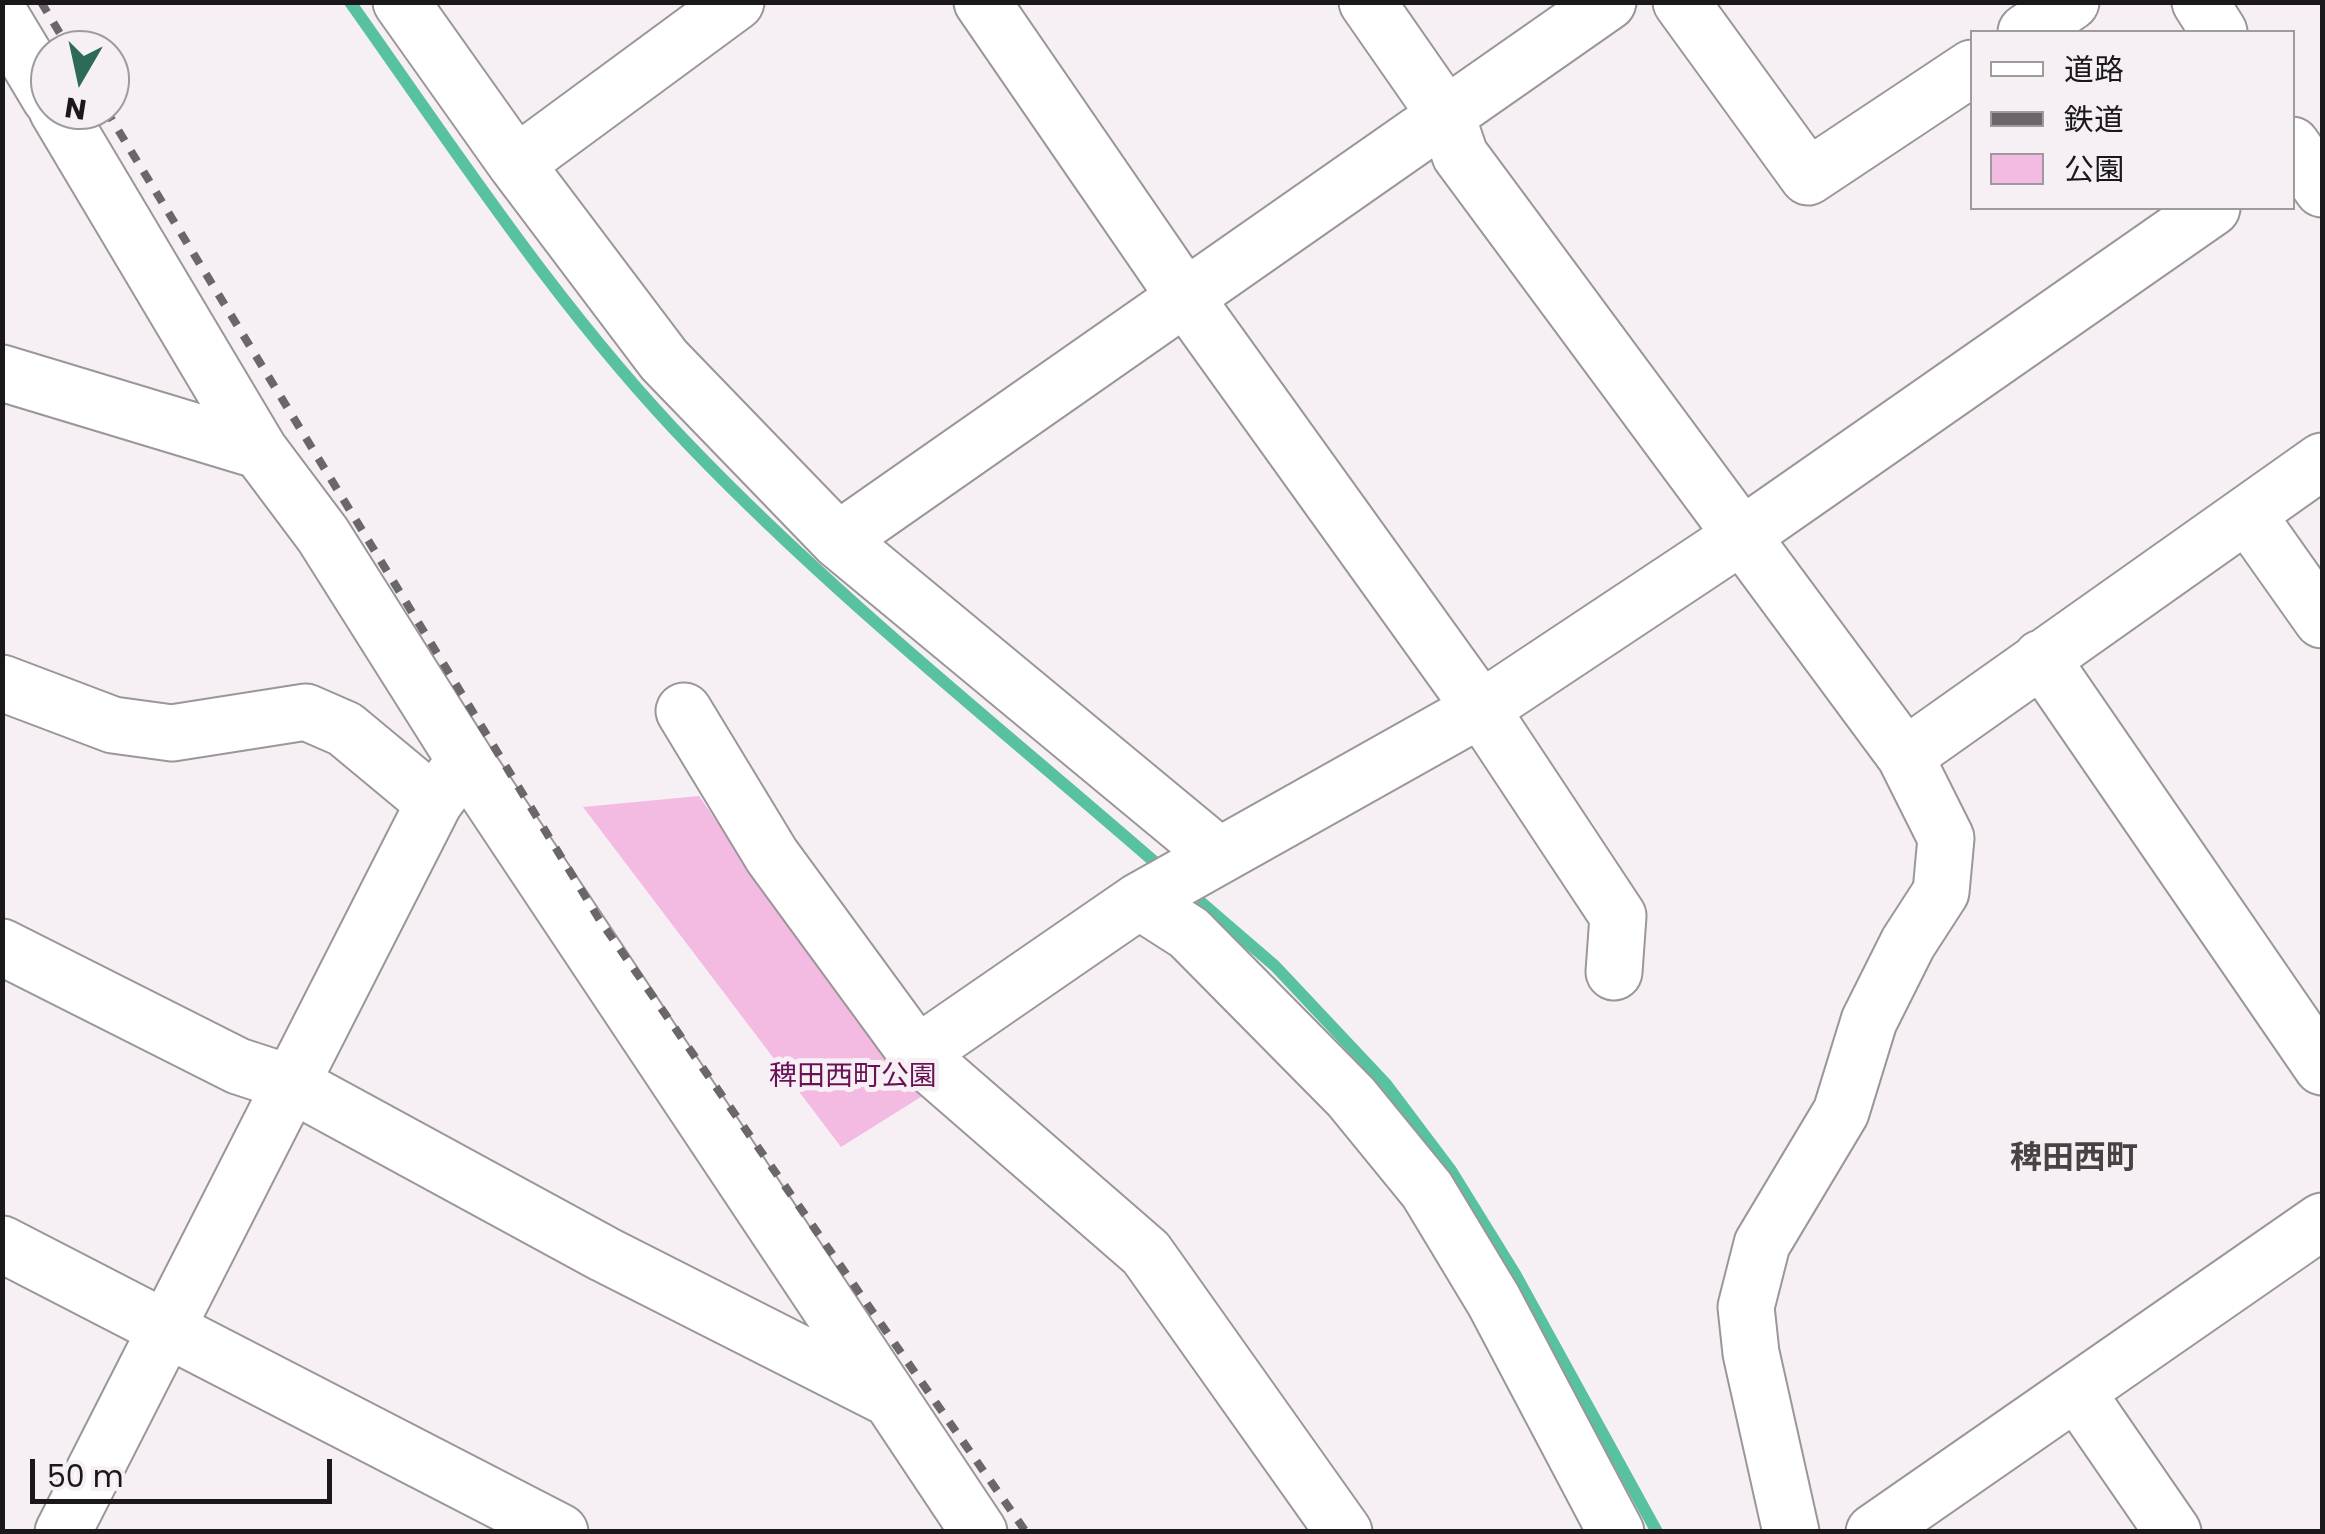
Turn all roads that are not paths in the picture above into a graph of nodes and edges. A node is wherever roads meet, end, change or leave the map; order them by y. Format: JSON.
{"nodes":[{"id":1,"x":401,"y":2,"type":"edge"},
{"id":2,"x":736,"y":2,"type":"edge"},
{"id":3,"x":982,"y":2,"type":"edge"},
{"id":4,"x":1367,"y":2,"type":"edge"},
{"id":5,"x":1608,"y":2,"type":"edge"},
{"id":6,"x":1681,"y":2,"type":"edge"},
{"id":7,"x":2071,"y":2,"type":"edge"},
{"id":8,"x":2200,"y":2,"type":"edge"},
{"id":9,"x":2,"y":18,"type":"edge"},
{"id":10,"x":2029,"y":30,"type":"edge"},
{"id":11,"x":2219,"y":30,"type":"edge"},
{"id":12,"x":30,"y":65,"type":"edge"},
{"id":13,"x":1970,"y":69,"type":"edge"},
{"id":14,"x":1447,"y":117,"type":"junction"},
{"id":15,"x":69,"y":130,"type":"edge"},
{"id":16,"x":516,"y":164,"type":"junction"},
{"id":17,"x":2209,"y":210,"type":"edge"},
{"id":18,"x":1187,"y":300,"type":"junction"},
{"id":19,"x":2,"y":373,"type":"edge"},
{"id":20,"x":260,"y":452,"type":"junction"},
{"id":21,"x":2322,"y":461,"type":"edge"},
{"id":22,"x":2247,"y":514,"type":"junction"},
{"id":23,"x":1740,"y":537,"type":"junction"},
{"id":24,"x":838,"y":540,"type":"junction"},
{"id":25,"x":2322,"y":620,"type":"edge"},
{"id":26,"x":2041,"y":658,"type":"junction"},
{"id":27,"x":2,"y":683,"type":"edge"},
{"id":28,"x":1481,"y":708,"type":"junction"},
{"id":29,"x":684,"y":711,"type":"dead end"},
{"id":30,"x":1905,"y":756,"type":"junction"},
{"id":31,"x":466,"y":760,"type":"junction"},
{"id":32,"x":434,"y":804,"type":"junction"},
{"id":33,"x":1209,"y":859,"type":"junction"},
{"id":34,"x":1146,"y":897,"type":"junction"},
{"id":35,"x":2,"y":947,"type":"edge"},
{"id":36,"x":1614,"y":972,"type":"dead end"},
{"id":37,"x":918,"y":1054,"type":"junction"},
{"id":38,"x":2322,"y":1066,"type":"edge"},
{"id":39,"x":290,"y":1083,"type":"junction"},
{"id":40,"x":2322,"y":1221,"type":"edge"},
{"id":41,"x":2,"y":1244,"type":"edge"},
{"id":42,"x":166,"y":1326,"type":"junction"},
{"id":43,"x":2078,"y":1394,"type":"junction"},
{"id":44,"x":887,"y":1397,"type":"junction"},
{"id":45,"x":63,"y":1532,"type":"edge"},
{"id":46,"x":560,"y":1532,"type":"edge"},
{"id":47,"x":979,"y":1532,"type":"edge"},
{"id":48,"x":1344,"y":1532,"type":"edge"},
{"id":49,"x":1616,"y":1532,"type":"edge"},
{"id":50,"x":1791,"y":1532,"type":"edge"},
{"id":51,"x":1874,"y":1532,"type":"edge"},
{"id":52,"x":2173,"y":1532,"type":"edge"}],
"edges":[{"from":1,"to":16,"type":"street"},
{"from":2,"to":16,"type":"street"},
{"from":3,"to":18,"type":"street"},
{"from":4,"to":14,"type":"street"},
{"from":5,"to":14,"type":"street"},
{"from":6,"to":13,"type":"street"},
{"from":7,"to":10,"type":"street"},
{"from":8,"to":11,"type":"street"},
{"from":9,"to":12,"type":"street"},
{"from":14,"to":18,"type":"street"},
{"from":14,"to":23,"type":"street"},
{"from":15,"to":20,"type":"street"},
{"from":16,"to":24,"type":"street"},
{"from":17,"to":23,"type":"street"},
{"from":18,"to":24,"type":"street"},
{"from":18,"to":28,"type":"street"},
{"from":19,"to":20,"type":"street"},
{"from":20,"to":31,"type":"street"},
{"from":21,"to":22,"type":"street"},
{"from":22,"to":25,"type":"street"},
{"from":22,"to":26,"type":"street"},
{"from":23,"to":28,"type":"street"},
{"from":23,"to":30,"type":"street"},
{"from":24,"to":33,"type":"street"},
{"from":26,"to":30,"type":"street"},
{"from":26,"to":38,"type":"street"},
{"from":27,"to":32,"type":"street"},
{"from":28,"to":33,"type":"street"},
{"from":28,"to":36,"type":"street"},
{"from":29,"to":37,"type":"street"},
{"from":30,"to":50,"type":"street"},
{"from":31,"to":32,"type":"street"},
{"from":31,"to":44,"type":"street"},
{"from":32,"to":39,"type":"street"},
{"from":33,"to":34,"type":"street"},
{"from":34,"to":37,"type":"street"},
{"from":34,"to":49,"type":"street"},
{"from":35,"to":39,"type":"street"},
{"from":37,"to":48,"type":"street"},
{"from":39,"to":42,"type":"street"},
{"from":39,"to":44,"type":"street"},
{"from":40,"to":43,"type":"street"},
{"from":41,"to":42,"type":"street"},
{"from":42,"to":45,"type":"street"},
{"from":42,"to":46,"type":"street"},
{"from":43,"to":51,"type":"street"},
{"from":43,"to":52,"type":"street"},
{"from":44,"to":47,"type":"street"}]}
